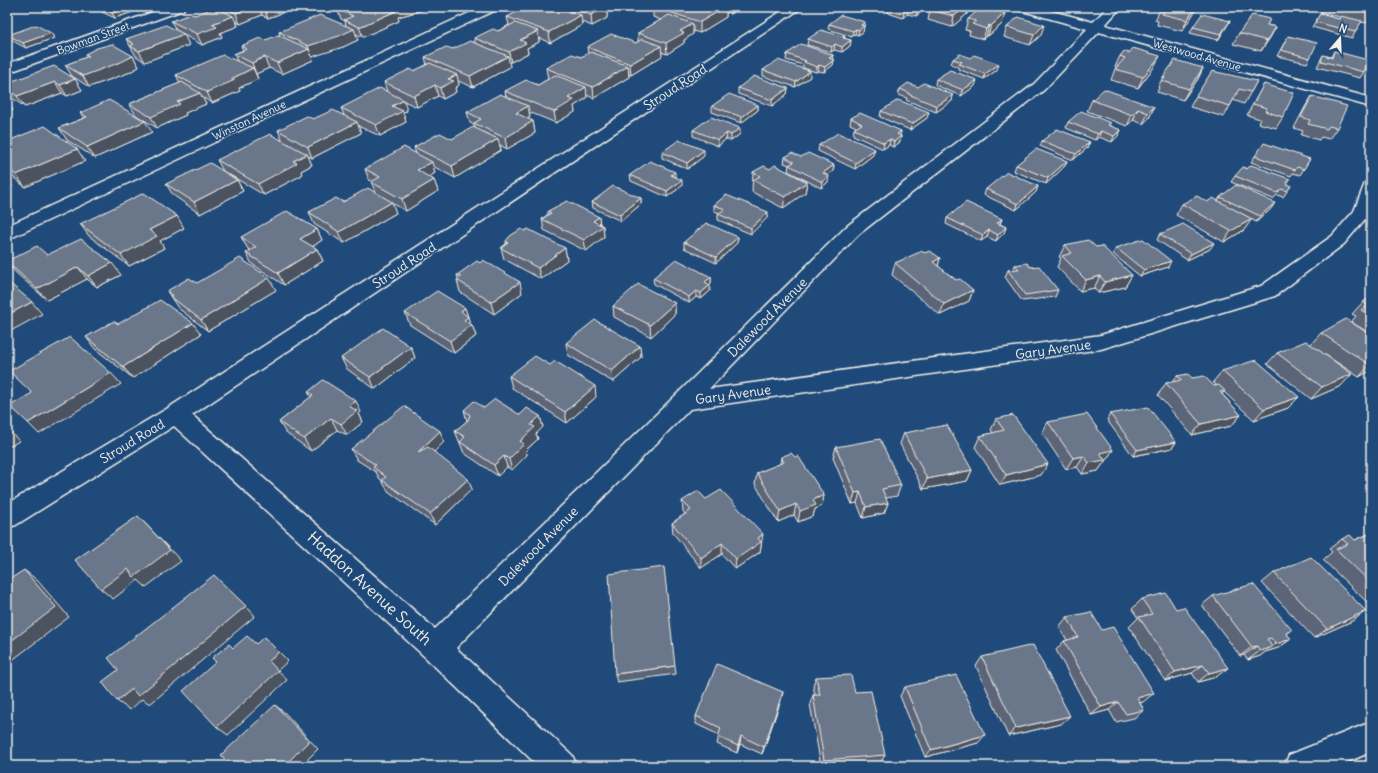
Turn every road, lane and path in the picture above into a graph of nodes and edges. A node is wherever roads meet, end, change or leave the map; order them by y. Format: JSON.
{"nodes":[{"id":1,"x":179,"y":7,"type":"edge"},
{"id":2,"x":492,"y":7,"type":"edge"},
{"id":3,"x":797,"y":7,"type":"edge"},
{"id":4,"x":1022,"y":7,"type":"edge"},
{"id":5,"x":1115,"y":7,"type":"edge"},
{"id":6,"x":1096,"y":27,"type":"junction"},
{"id":7,"x":7,"y":70,"type":"edge"},
{"id":8,"x":1371,"y":103,"type":"edge"},
{"id":9,"x":1371,"y":187,"type":"edge"},
{"id":10,"x":7,"y":234,"type":"edge"},
{"id":11,"x":684,"y":401,"type":"junction"},
{"id":12,"x":176,"y":414,"type":"junction"},
{"id":13,"x":7,"y":517,"type":"edge"},
{"id":14,"x":436,"y":648,"type":"junction"},
{"id":15,"x":1371,"y":737,"type":"edge"},
{"id":16,"x":561,"y":766,"type":"edge"},
{"id":17,"x":1300,"y":766,"type":"edge"}],
"edges":[{"from":1,"to":7,"type":"street","name":"Bowman Street"},
{"from":2,"to":10,"type":"street","name":"Winston Avenue"},
{"from":3,"to":12,"type":"street","name":"Stroud Road"},
{"from":4,"to":6,"type":"street","name":"Westwood Avenue"},
{"from":5,"to":6,"type":"street","name":"Dalewood Avenue"},
{"from":6,"to":8,"type":"street","name":"Westwood Avenue"},
{"from":6,"to":11,"type":"street","name":"Dalewood Avenue"},
{"from":9,"to":11,"type":"street","name":"Gary Avenue"},
{"from":11,"to":14,"type":"street","name":"Dalewood Avenue"},
{"from":12,"to":13,"type":"street","name":"Stroud Road"},
{"from":12,"to":14,"type":"street","name":"Haddon Avenue South"},
{"from":14,"to":16,"type":"street","name":"Haddon Avenue South"},
{"from":15,"to":17,"type":"street"}]}
